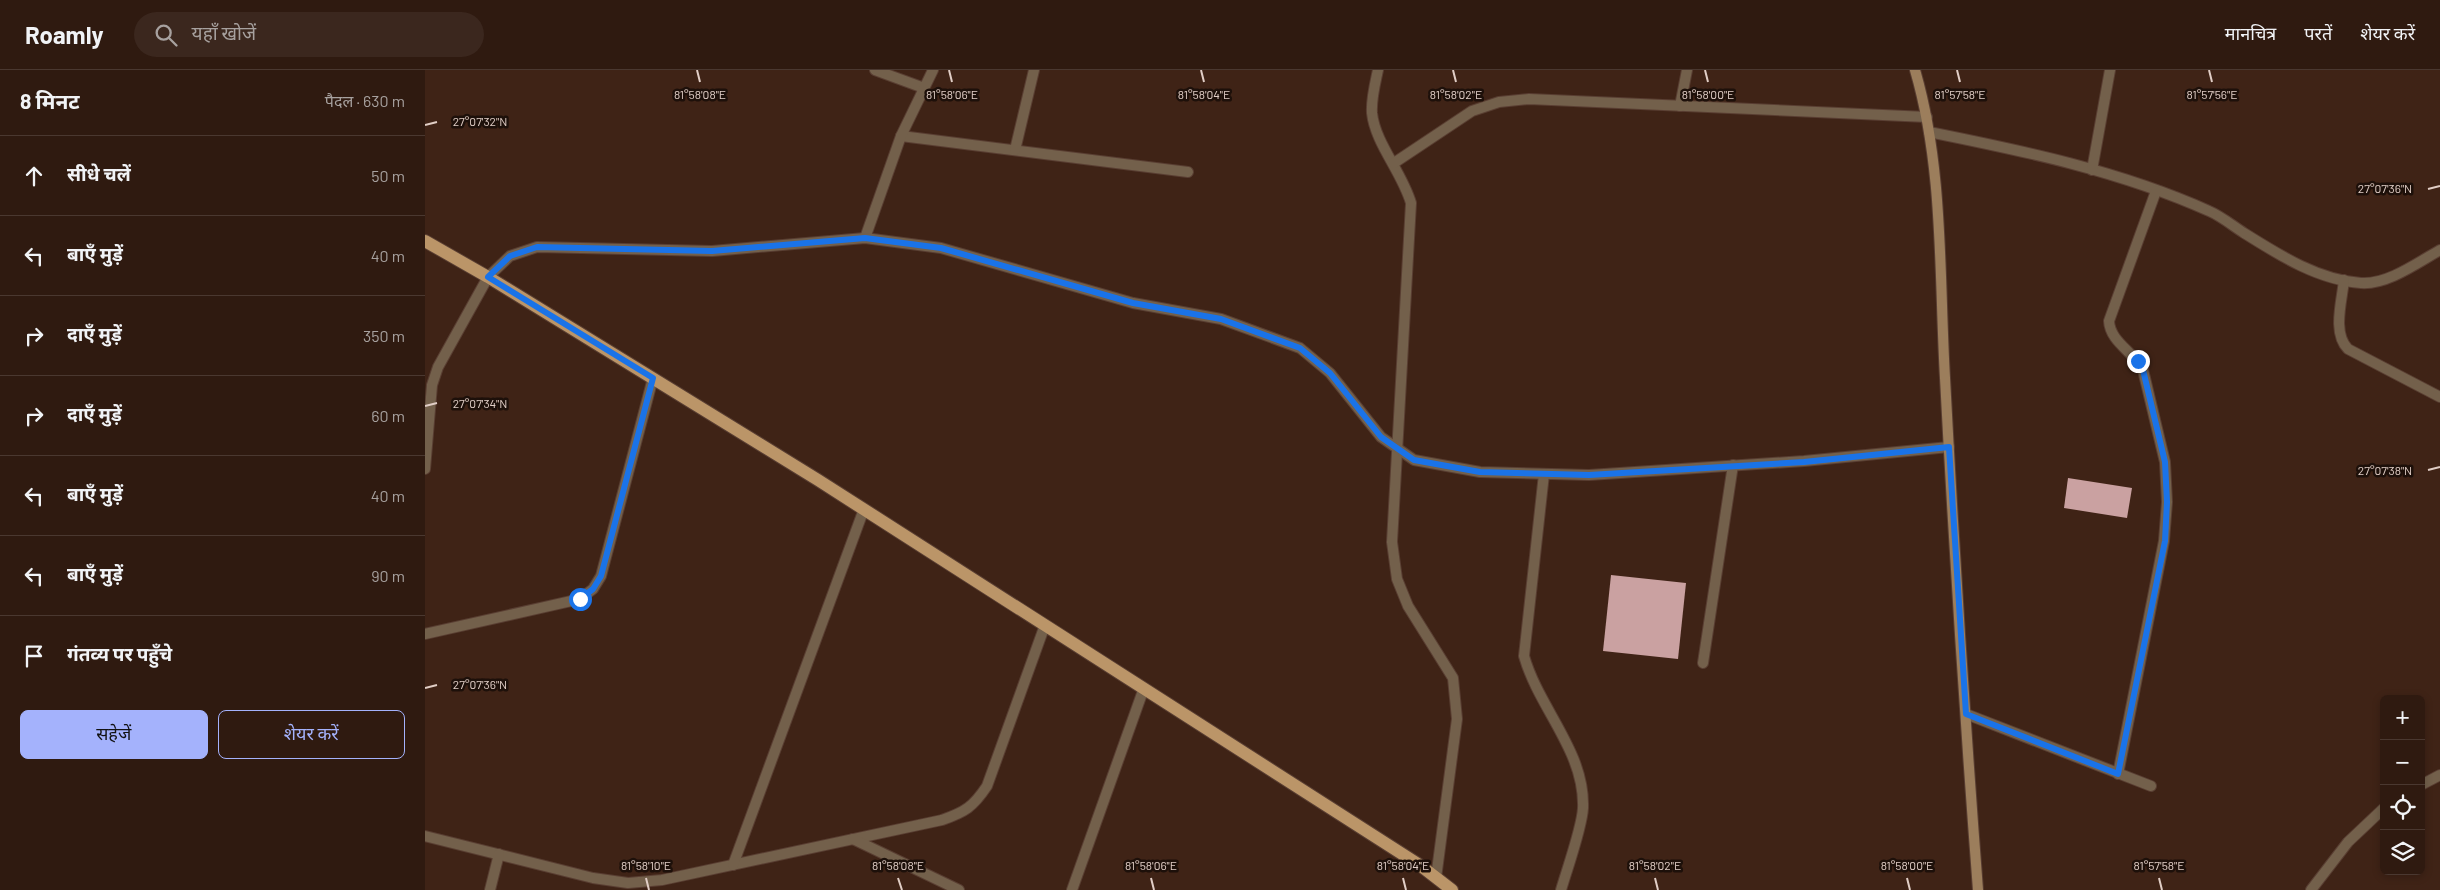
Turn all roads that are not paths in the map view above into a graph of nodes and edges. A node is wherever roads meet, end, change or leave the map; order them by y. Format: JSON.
{"nodes":[{"id":1,"x":875,"y":70,"type":"edge"},
{"id":2,"x":933,"y":70,"type":"edge"},
{"id":3,"x":1034,"y":70,"type":"edge"},
{"id":4,"x":1378,"y":70,"type":"edge"},
{"id":5,"x":1687,"y":70,"type":"edge"},
{"id":6,"x":1915,"y":70,"type":"edge"},
{"id":7,"x":2110,"y":70,"type":"edge"},
{"id":8,"x":924,"y":88,"type":"junction"},
{"id":9,"x":1680,"y":106,"type":"junction"},
{"id":10,"x":1927,"y":117,"type":"junction"},
{"id":11,"x":1929,"y":132,"type":"junction"},
{"id":12,"x":901,"y":136,"type":"junction"},
{"id":13,"x":1015,"y":150,"type":"junction"},
{"id":14,"x":1394,"y":163,"type":"junction"},
{"id":15,"x":2092,"y":170,"type":"junction"},
{"id":16,"x":1188,"y":172,"type":"dead end"},
{"id":17,"x":2156,"y":191,"type":"junction"},
{"id":18,"x":865,"y":238,"type":"junction"},
{"id":19,"x":425,"y":241,"type":"edge"},
{"id":20,"x":2440,"y":250,"type":"edge"},
{"id":21,"x":488,"y":277,"type":"junction"},
{"id":22,"x":2344,"y":280,"type":"junction"},
{"id":23,"x":653,"y":378,"type":"junction"},
{"id":24,"x":2440,"y":397,"type":"edge"},
{"id":25,"x":1949,"y":447,"type":"junction"},
{"id":26,"x":1399,"y":450,"type":"junction"},
{"id":27,"x":1733,"y":466,"type":"junction"},
{"id":28,"x":425,"y":469,"type":"edge"},
{"id":29,"x":1544,"y":474,"type":"junction"},
{"id":30,"x":864,"y":509,"type":"junction"},
{"id":31,"x":1045,"y":625,"type":"junction"},
{"id":32,"x":425,"y":634,"type":"edge"},
{"id":33,"x":1703,"y":663,"type":"dead end"},
{"id":34,"x":1144,"y":688,"type":"junction"},
{"id":35,"x":1966,"y":714,"type":"junction"},
{"id":36,"x":2118,"y":774,"type":"junction"},
{"id":37,"x":2440,"y":775,"type":"edge"},
{"id":38,"x":2425,"y":783,"type":"edge"},
{"id":39,"x":2151,"y":786,"type":"dead end"},
{"id":40,"x":2380,"y":812,"type":"edge"},
{"id":41,"x":425,"y":836,"type":"edge"},
{"id":42,"x":853,"y":839,"type":"junction"},
{"id":43,"x":499,"y":854,"type":"junction"},
{"id":44,"x":733,"y":865,"type":"junction"},
{"id":45,"x":1436,"y":878,"type":"junction"},
{"id":46,"x":490,"y":890,"type":"edge"},
{"id":47,"x":959,"y":890,"type":"edge"},
{"id":48,"x":1072,"y":890,"type":"edge"},
{"id":49,"x":1452,"y":890,"type":"edge"},
{"id":50,"x":1561,"y":890,"type":"edge"},
{"id":51,"x":1978,"y":890,"type":"edge"},
{"id":52,"x":2311,"y":890,"type":"edge"}],
"edges":[{"from":1,"to":8,"type":"street"},
{"from":2,"to":8,"type":"street"},
{"from":3,"to":13,"type":"street"},
{"from":4,"to":14,"type":"street"},
{"from":5,"to":9,"type":"street"},
{"from":6,"to":10,"type":"main road"},
{"from":7,"to":15,"type":"street"},
{"from":8,"to":12,"type":"street"},
{"from":9,"to":10,"type":"street"},
{"from":9,"to":14,"type":"street"},
{"from":10,"to":11,"type":"main road"},
{"from":11,"to":15,"type":"street"},
{"from":11,"to":25,"type":"main road"},
{"from":12,"to":13,"type":"street"},
{"from":12,"to":18,"type":"street"},
{"from":13,"to":16,"type":"street"},
{"from":14,"to":26,"type":"street"},
{"from":15,"to":17,"type":"street"},
{"from":17,"to":22,"type":"street"},
{"from":17,"to":36,"type":"street"},
{"from":18,"to":21,"type":"street"},
{"from":18,"to":26,"type":"street"},
{"from":19,"to":21,"type":"main road"},
{"from":20,"to":22,"type":"street"},
{"from":21,"to":23,"type":"main road"},
{"from":21,"to":28,"type":"street"},
{"from":22,"to":24,"type":"street"},
{"from":23,"to":30,"type":"main road"},
{"from":23,"to":32,"type":"street"},
{"from":25,"to":27,"type":"street"},
{"from":25,"to":35,"type":"main road"},
{"from":26,"to":29,"type":"street"},
{"from":26,"to":45,"type":"street"},
{"from":27,"to":29,"type":"street"},
{"from":27,"to":33,"type":"street"},
{"from":29,"to":50,"type":"street"},
{"from":30,"to":31,"type":"main road"},
{"from":30,"to":44,"type":"street"},
{"from":31,"to":34,"type":"main road"},
{"from":31,"to":42,"type":"street"},
{"from":34,"to":45,"type":"main road"},
{"from":34,"to":48,"type":"street"},
{"from":35,"to":36,"type":"street"},
{"from":35,"to":51,"type":"main road"},
{"from":36,"to":39,"type":"street"},
{"from":37,"to":38,"type":"street"},
{"from":40,"to":52,"type":"street"},
{"from":41,"to":43,"type":"street"},
{"from":42,"to":44,"type":"street"},
{"from":42,"to":47,"type":"street"},
{"from":43,"to":44,"type":"street"},
{"from":43,"to":46,"type":"street"},
{"from":45,"to":49,"type":"main road"}]}
